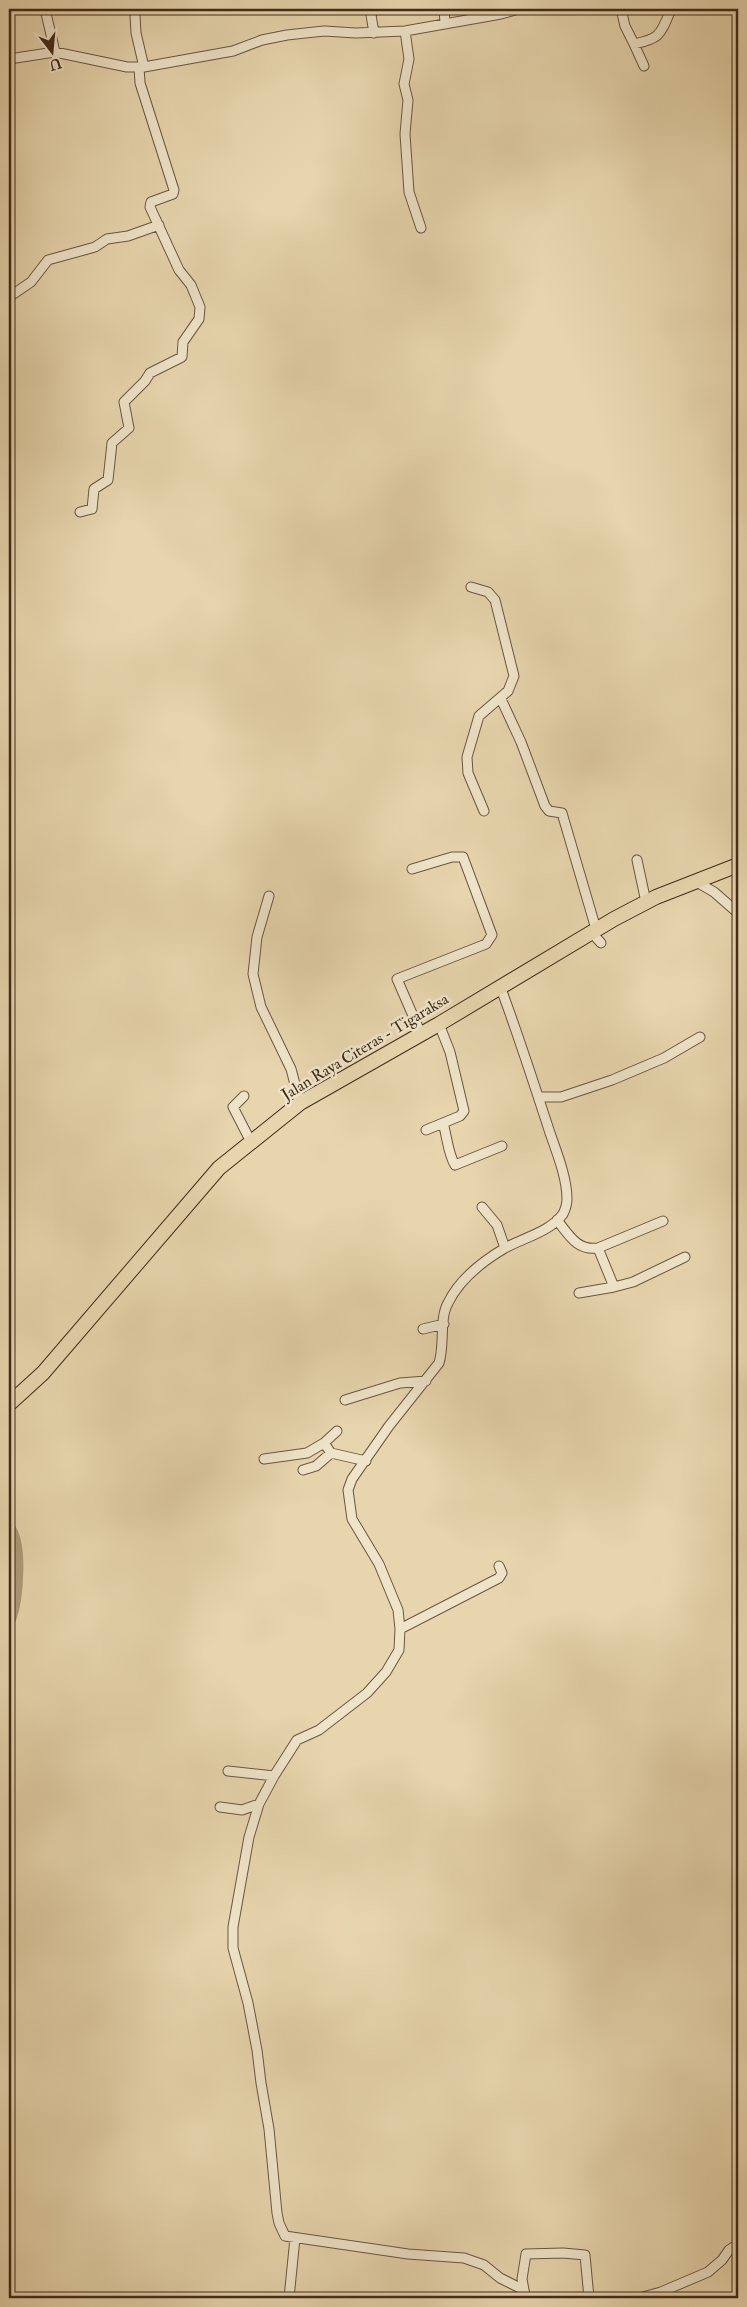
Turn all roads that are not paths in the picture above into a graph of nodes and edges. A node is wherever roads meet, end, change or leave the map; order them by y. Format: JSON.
{"nodes":[{"id":1,"x":46,"y":9,"type":"edge"},
{"id":2,"x":374,"y":9,"type":"edge"},
{"id":3,"x":444,"y":9,"type":"edge"},
{"id":4,"x":519,"y":9,"type":"edge"},
{"id":5,"x":621,"y":9,"type":"edge"},
{"id":6,"x":669,"y":14,"type":"dead end"},
{"id":7,"x":135,"y":15,"type":"dead end"},
{"id":8,"x":445,"y":23,"type":"junction"},
{"id":9,"x":405,"y":32,"type":"junction"},
{"id":10,"x":374,"y":33,"type":"junction"},
{"id":11,"x":634,"y":44,"type":"junction"},
{"id":12,"x":55,"y":52,"type":"junction"},
{"id":13,"x":9,"y":59,"type":"edge"},
{"id":14,"x":644,"y":66,"type":"dead end"},
{"id":15,"x":142,"y":67,"type":"junction"},
{"id":16,"x":159,"y":225,"type":"junction"},
{"id":17,"x":421,"y":228,"type":"dead end"},
{"id":18,"x":9,"y":297,"type":"edge"},
{"id":19,"x":80,"y":512,"type":"dead end"},
{"id":20,"x":471,"y":587,"type":"dead end"},
{"id":21,"x":501,"y":699,"type":"junction"},
{"id":22,"x":484,"y":811,"type":"dead end"},
{"id":23,"x":637,"y":860,"type":"dead end"},
{"id":24,"x":738,"y":865,"type":"edge"},
{"id":25,"x":412,"y":869,"type":"dead end"},
{"id":26,"x":695,"y":881,"type":"junction"},
{"id":27,"x":268,"y":896,"type":"dead end"},
{"id":28,"x":646,"y":902,"type":"junction"},
{"id":29,"x":738,"y":914,"type":"edge"},
{"id":30,"x":596,"y":935,"type":"junction"},
{"id":31,"x":500,"y":986,"type":"junction"},
{"id":32,"x":439,"y":1024,"type":"junction"},
{"id":33,"x":421,"y":1034,"type":"junction"},
{"id":34,"x":700,"y":1037,"type":"dead end"},
{"id":35,"x":244,"y":1096,"type":"dead end"},
{"id":36,"x":539,"y":1097,"type":"junction"},
{"id":37,"x":300,"y":1103,"type":"junction"},
{"id":38,"x":443,"y":1122,"type":"junction"},
{"id":39,"x":426,"y":1130,"type":"dead end"},
{"id":40,"x":251,"y":1142,"type":"junction"},
{"id":41,"x":502,"y":1146,"type":"dead end"},
{"id":42,"x":482,"y":1207,"type":"dead end"},
{"id":43,"x":557,"y":1220,"type":"junction"},
{"id":44,"x":663,"y":1221,"type":"dead end"},
{"id":45,"x":505,"y":1248,"type":"junction"},
{"id":46,"x":598,"y":1248,"type":"junction"},
{"id":47,"x":686,"y":1256,"type":"dead end"},
{"id":48,"x":614,"y":1287,"type":"junction"},
{"id":49,"x":579,"y":1293,"type":"dead end"},
{"id":50,"x":444,"y":1324,"type":"junction"},
{"id":51,"x":423,"y":1329,"type":"dead end"},
{"id":52,"x":426,"y":1381,"type":"junction"},
{"id":53,"x":346,"y":1400,"type":"dead end"},
{"id":54,"x":9,"y":1404,"type":"edge"},
{"id":55,"x":337,"y":1431,"type":"dead end"},
{"id":56,"x":324,"y":1443,"type":"junction"},
{"id":57,"x":331,"y":1453,"type":"junction"},
{"id":58,"x":264,"y":1459,"type":"dead end"},
{"id":59,"x":366,"y":1461,"type":"junction"},
{"id":60,"x":303,"y":1470,"type":"dead end"},
{"id":61,"x":499,"y":1566,"type":"dead end"},
{"id":62,"x":400,"y":1629,"type":"junction"},
{"id":63,"x":228,"y":1771,"type":"dead end"},
{"id":64,"x":274,"y":1776,"type":"junction"},
{"id":65,"x":259,"y":1804,"type":"junction"},
{"id":66,"x":220,"y":1807,"type":"dead end"},
{"id":67,"x":295,"y":2238,"type":"junction"},
{"id":68,"x":738,"y":2244,"type":"edge"},
{"id":69,"x":525,"y":2294,"type":"edge"},
{"id":70,"x":289,"y":2298,"type":"edge"},
{"id":71,"x":589,"y":2298,"type":"edge"},
{"id":72,"x":639,"y":2298,"type":"edge"}],
"edges":[{"from":1,"to":12,"type":"street"},
{"from":2,"to":10,"type":"street"},
{"from":3,"to":8,"type":"street"},
{"from":4,"to":8,"type":"street"},
{"from":5,"to":11,"type":"street"},
{"from":6,"to":11,"type":"street"},
{"from":7,"to":15,"type":"street"},
{"from":8,"to":9,"type":"street"},
{"from":9,"to":10,"type":"street"},
{"from":9,"to":17,"type":"street"},
{"from":10,"to":15,"type":"street"},
{"from":11,"to":14,"type":"street"},
{"from":12,"to":13,"type":"street"},
{"from":12,"to":15,"type":"street"},
{"from":15,"to":16,"type":"street"},
{"from":16,"to":18,"type":"street"},
{"from":16,"to":19,"type":"street"},
{"from":20,"to":21,"type":"street"},
{"from":21,"to":22,"type":"street"},
{"from":21,"to":30,"type":"street"},
{"from":23,"to":28,"type":"street"},
{"from":24,"to":26,"type":"main road","name":"Jalan Raya Citeras - Tigaraksa"},
{"from":25,"to":33,"type":"street"},
{"from":26,"to":28,"type":"main road","name":"Jalan Raya Citeras - Tigaraksa"},
{"from":26,"to":29,"type":"street"},
{"from":27,"to":37,"type":"street"},
{"from":28,"to":30,"type":"main road","name":"Jalan Raya Citeras - Tigaraksa"},
{"from":30,"to":31,"type":"main road","name":"Jalan Raya Citeras - Tigaraksa"},
{"from":31,"to":32,"type":"main road","name":"Jalan Raya Citeras - Tigaraksa"},
{"from":31,"to":36,"type":"street"},
{"from":32,"to":33,"type":"main road","name":"Jalan Raya Citeras - Tigaraksa"},
{"from":32,"to":38,"type":"street"},
{"from":33,"to":37,"type":"main road","name":"Jalan Raya Citeras - Tigaraksa"},
{"from":34,"to":36,"type":"street"},
{"from":35,"to":40,"type":"street"},
{"from":36,"to":43,"type":"street"},
{"from":37,"to":40,"type":"main road","name":"Jalan Raya Citeras - Tigaraksa"},
{"from":38,"to":39,"type":"street"},
{"from":38,"to":41,"type":"street"},
{"from":40,"to":54,"type":"main road","name":"Jalan Raya Citeras - Tigaraksa"},
{"from":42,"to":45,"type":"street"},
{"from":43,"to":45,"type":"street"},
{"from":43,"to":46,"type":"street"},
{"from":44,"to":46,"type":"street"},
{"from":45,"to":50,"type":"street"},
{"from":46,"to":48,"type":"street"},
{"from":47,"to":48,"type":"street"},
{"from":48,"to":49,"type":"street"},
{"from":50,"to":51,"type":"street"},
{"from":50,"to":52,"type":"street"},
{"from":52,"to":53,"type":"street"},
{"from":52,"to":59,"type":"street"},
{"from":55,"to":56,"type":"street"},
{"from":56,"to":57,"type":"street"},
{"from":56,"to":58,"type":"street"},
{"from":57,"to":59,"type":"street"},
{"from":57,"to":60,"type":"street"},
{"from":59,"to":62,"type":"street"},
{"from":61,"to":62,"type":"street"},
{"from":62,"to":64,"type":"street"},
{"from":63,"to":64,"type":"street"},
{"from":64,"to":65,"type":"street"},
{"from":65,"to":66,"type":"street"},
{"from":65,"to":67,"type":"street"},
{"from":67,"to":69,"type":"street"},
{"from":67,"to":70,"type":"street"},
{"from":68,"to":72,"type":"street"},
{"from":69,"to":71,"type":"street"}]}
